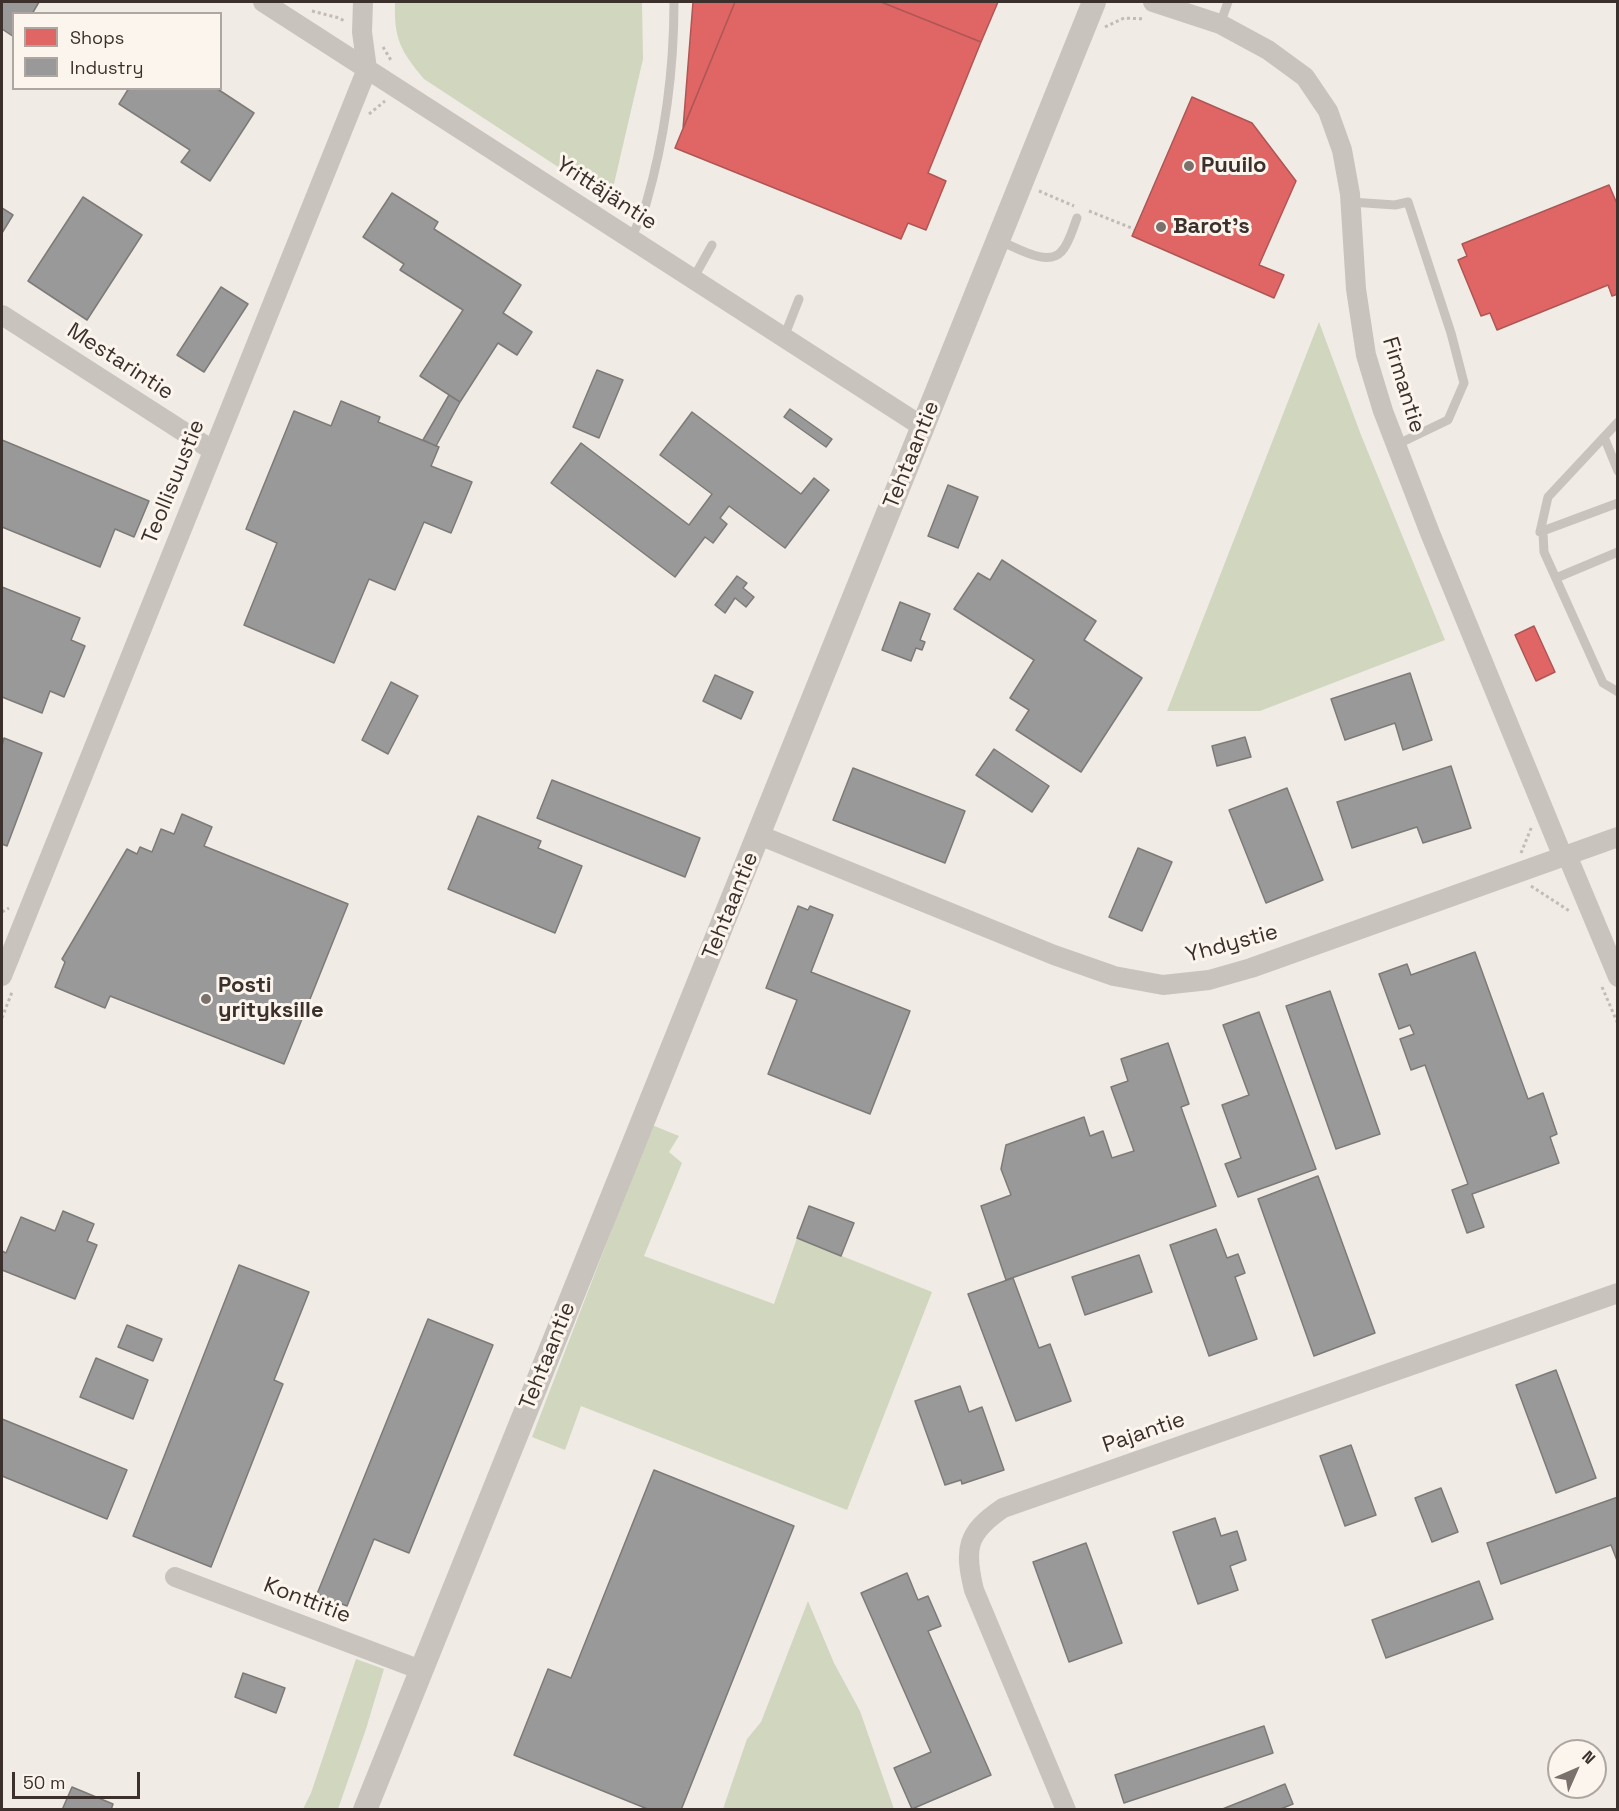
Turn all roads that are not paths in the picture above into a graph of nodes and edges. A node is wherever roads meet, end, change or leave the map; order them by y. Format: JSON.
{"nodes":[{"id":1,"x":262,"y":2,"type":"edge"},
{"id":2,"x":363,"y":2,"type":"edge"},
{"id":3,"x":674,"y":2,"type":"edge"},
{"id":4,"x":1094,"y":2,"type":"edge"},
{"id":5,"x":1153,"y":2,"type":"edge"},
{"id":6,"x":1227,"y":2,"type":"edge"},
{"id":7,"x":1220,"y":24,"type":"junction"},
{"id":8,"x":367,"y":69,"type":"junction"},
{"id":9,"x":1351,"y":202,"type":"junction"},
{"id":10,"x":1077,"y":218,"type":"dead end"},
{"id":11,"x":631,"y":239,"type":"junction"},
{"id":12,"x":998,"y":240,"type":"junction"},
{"id":13,"x":712,"y":245,"type":"dead end"},
{"id":14,"x":693,"y":279,"type":"junction"},
{"id":15,"x":800,"y":299,"type":"dead end"},
{"id":16,"x":2,"y":315,"type":"edge"},
{"id":17,"x":784,"y":337,"type":"junction"},
{"id":18,"x":1617,"y":422,"type":"edge"},
{"id":19,"x":923,"y":427,"type":"junction"},
{"id":20,"x":1604,"y":437,"type":"junction"},
{"id":21,"x":1396,"y":445,"type":"junction"},
{"id":22,"x":212,"y":450,"type":"junction"},
{"id":23,"x":1617,"y":471,"type":"edge"},
{"id":24,"x":1617,"y":503,"type":"edge"},
{"id":25,"x":1540,"y":532,"type":"junction"},
{"id":26,"x":1617,"y":552,"type":"edge"},
{"id":27,"x":1556,"y":578,"type":"junction"},
{"id":28,"x":1617,"y":692,"type":"edge"},
{"id":29,"x":759,"y":835,"type":"junction"},
{"id":30,"x":1617,"y":837,"type":"edge"},
{"id":31,"x":1565,"y":856,"type":"junction"},
{"id":32,"x":10,"y":931,"type":"edge"},
{"id":33,"x":2,"y":976,"type":"edge"},
{"id":34,"x":1617,"y":977,"type":"edge"},
{"id":35,"x":1617,"y":1293,"type":"edge"},
{"id":36,"x":175,"y":1577,"type":"dead end"},
{"id":37,"x":421,"y":1670,"type":"junction"},
{"id":38,"x":365,"y":1809,"type":"edge"},
{"id":39,"x":1066,"y":1809,"type":"edge"}],
"edges":[{"from":1,"to":8,"type":"street","name":"Yrittäjäntie"},
{"from":2,"to":8,"type":"street","name":"Teollisuustie"},
{"from":3,"to":11,"type":"lane"},
{"from":4,"to":12,"type":"street","name":"Tehtaantie"},
{"from":5,"to":7,"type":"street","name":"Firmantie"},
{"from":6,"to":7,"type":"lane"},
{"from":7,"to":9,"type":"street","name":"Firmantie"},
{"from":8,"to":11,"type":"street","name":"Yrittäjäntie"},
{"from":8,"to":22,"type":"street","name":"Teollisuustie"},
{"from":9,"to":21,"type":"street","name":"Firmantie"},
{"from":9,"to":21,"type":"lane"},
{"from":10,"to":12,"type":"lane"},
{"from":11,"to":14,"type":"street","name":"Yrittäjäntie"},
{"from":12,"to":19,"type":"street","name":"Tehtaantie"},
{"from":13,"to":14,"type":"lane"},
{"from":14,"to":17,"type":"street","name":"Yrittäjäntie"},
{"from":15,"to":17,"type":"lane"},
{"from":16,"to":22,"type":"street","name":"Mestarintie"},
{"from":17,"to":19,"type":"street","name":"Yrittäjäntie"},
{"from":18,"to":20,"type":"lane"},
{"from":19,"to":29,"type":"street","name":"Tehtaantie"},
{"from":20,"to":23,"type":"lane"},
{"from":20,"to":25,"type":"lane"},
{"from":21,"to":31,"type":"street","name":"Firmantie"},
{"from":22,"to":32,"type":"street","name":"Teollisuustie"},
{"from":24,"to":25,"type":"lane"},
{"from":25,"to":27,"type":"lane"},
{"from":26,"to":27,"type":"lane"},
{"from":27,"to":28,"type":"lane"},
{"from":29,"to":31,"type":"street","name":"Yhdystie"},
{"from":29,"to":37,"type":"street","name":"Tehtaantie"},
{"from":30,"to":31,"type":"street","name":"Yhdystie"},
{"from":31,"to":34,"type":"street","name":"Firmantie"},
{"from":32,"to":33,"type":"street","name":"Teollisuustie"},
{"from":35,"to":39,"type":"street","name":"Pajantie"},
{"from":36,"to":37,"type":"street","name":"Konttitie"},
{"from":37,"to":38,"type":"street","name":"Tehtaantie"}]}
